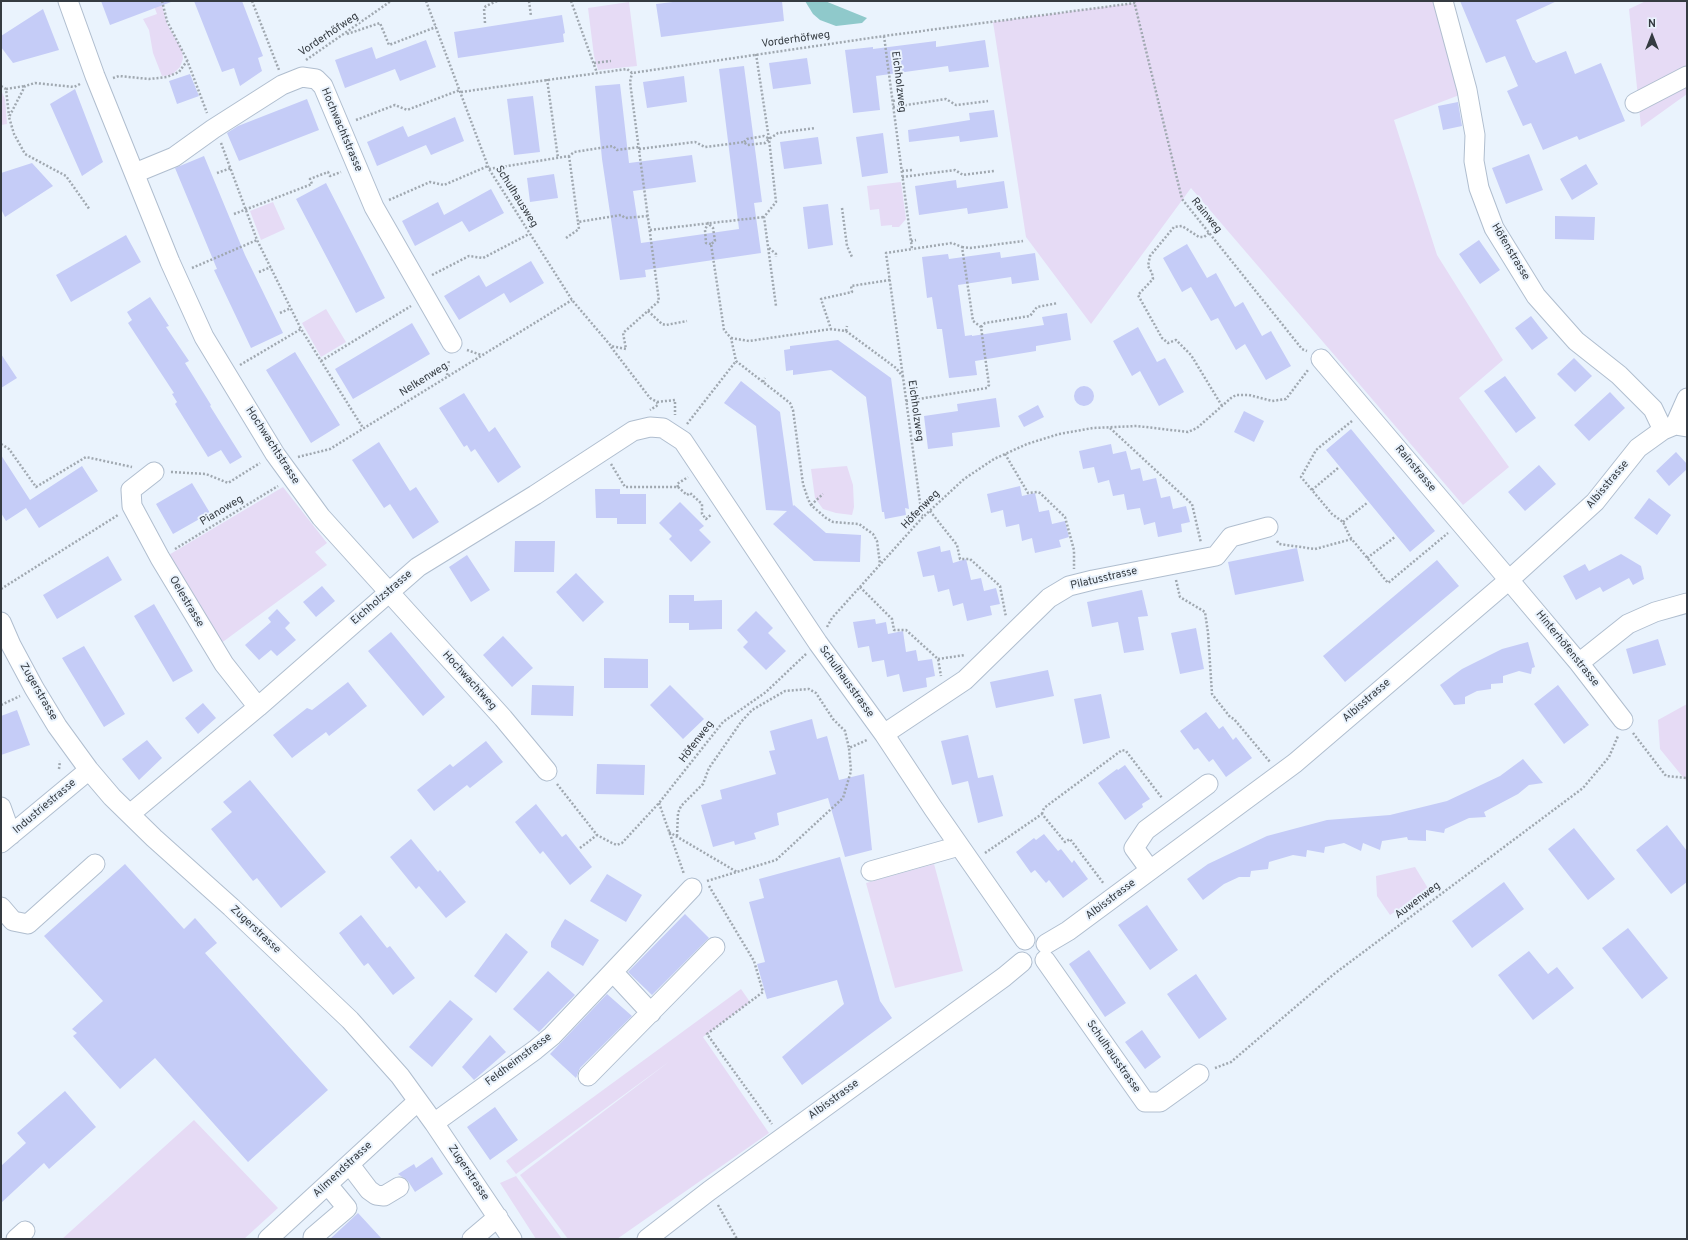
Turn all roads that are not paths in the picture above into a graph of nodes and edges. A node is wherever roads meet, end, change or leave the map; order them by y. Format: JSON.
{"nodes":[{"id":1,"x":68,"y":1,"type":"edge"},
{"id":2,"x":1443,"y":1,"type":"edge"},
{"id":3,"x":1687,"y":76,"type":"edge"},
{"id":4,"x":1636,"y":103,"type":"dead end"},
{"id":5,"x":135,"y":173,"type":"junction"},
{"id":6,"x":452,"y":344,"type":"dead end"},
{"id":7,"x":1321,"y":359,"type":"road end"},
{"id":8,"x":1687,"y":398,"type":"edge"},
{"id":9,"x":1675,"y":427,"type":"edge"},
{"id":10,"x":663,"y":428,"type":"joint"},
{"id":11,"x":154,"y":472,"type":"dead end"},
{"id":12,"x":1268,"y":527,"type":"dead end"},
{"id":13,"x":1509,"y":580,"type":"junction"},
{"id":14,"x":388,"y":592,"type":"junction"},
{"id":15,"x":1687,"y":603,"type":"edge"},
{"id":16,"x":1,"y":622,"type":"edge"},
{"id":17,"x":1579,"y":663,"type":"junction"},
{"id":18,"x":258,"y":707,"type":"junction"},
{"id":19,"x":1623,"y":720,"type":"road end"},
{"id":20,"x":884,"y":734,"type":"junction"},
{"id":21,"x":89,"y":770,"type":"junction"},
{"id":22,"x":547,"y":771,"type":"road end"},
{"id":23,"x":1208,"y":784,"type":"dead end"},
{"id":24,"x":1,"y":808,"type":"edge"},
{"id":25,"x":130,"y":814,"type":"junction"},
{"id":26,"x":6,"y":839,"type":"edge"},
{"id":27,"x":958,"y":846,"type":"junction"},
{"id":28,"x":95,"y":864,"type":"dead end"},
{"id":29,"x":1150,"y":870,"type":"junction"},
{"id":30,"x":871,"y":871,"type":"dead end"},
{"id":31,"x":692,"y":888,"type":"dead end"},
{"id":32,"x":1,"y":907,"type":"edge"},
{"id":33,"x":1025,"y":940,"type":"junction"},
{"id":34,"x":714,"y":947,"type":"dead end"},
{"id":35,"x":1046,"y":952,"type":"junction"},
{"id":36,"x":1022,"y":962,"type":"junction"},
{"id":37,"x":613,"y":972,"type":"junction"},
{"id":38,"x":651,"y":1013,"type":"junction"},
{"id":39,"x":1199,"y":1074,"type":"road end"},
{"id":40,"x":588,"y":1076,"type":"dead end"},
{"id":41,"x":418,"y":1101,"type":"junction"},
{"id":42,"x":434,"y":1123,"type":"junction"},
{"id":43,"x":350,"y":1165,"type":"junction"},
{"id":44,"x":328,"y":1185,"type":"junction"},
{"id":45,"x":399,"y":1187,"type":"dead end"},
{"id":46,"x":498,"y":1216,"type":"junction"},
{"id":47,"x":272,"y":1238,"type":"edge"},
{"id":48,"x":315,"y":1239,"type":"edge"},
{"id":49,"x":472,"y":1239,"type":"edge"},
{"id":50,"x":512,"y":1239,"type":"edge"},
{"id":51,"x":647,"y":1239,"type":"edge"}],
"edges":[{"from":1,"to":5,"type":"street","name":"Hochwachtstrasse"},
{"from":2,"to":9,"type":"street","name":"Höfenstrasse"},
{"from":3,"to":4,"type":"street"},
{"from":5,"to":6,"type":"street","name":"Hochwachtstrasse"},
{"from":5,"to":14,"type":"street","name":"Hochwachtstrasse"},
{"from":7,"to":13,"type":"street","name":"Rainstrasse"},
{"from":8,"to":9,"type":"street"},
{"from":9,"to":13,"type":"street","name":"Albisstrasse"},
{"from":10,"to":14,"type":"street","name":"Eichholzstrasse"},
{"from":10,"to":20,"type":"street","name":"Schulhausstrasse"},
{"from":11,"to":18,"type":"street","name":"Oelestrasse"},
{"from":12,"to":20,"type":"street","name":"Pilatusstrasse"},
{"from":13,"to":17,"type":"street","name":"Hinterhöfenstrasse"},
{"from":13,"to":29,"type":"street","name":"Albisstrasse"},
{"from":14,"to":18,"type":"street","name":"Eichholzstrasse"},
{"from":14,"to":22,"type":"street","name":"Hochwachtweg"},
{"from":15,"to":17,"type":"street"},
{"from":16,"to":21,"type":"street","name":"Zugerstrasse"},
{"from":17,"to":19,"type":"street","name":"Hinterhöfenstrasse"},
{"from":18,"to":25,"type":"street","name":"Eichholzstrasse"},
{"from":20,"to":27,"type":"street","name":"Schulhausstrasse"},
{"from":21,"to":25,"type":"street","name":"Zugerstrasse"},
{"from":21,"to":26,"type":"street","name":"Industriestrasse"},
{"from":23,"to":29,"type":"street"},
{"from":24,"to":26,"type":"street"},
{"from":25,"to":41,"type":"street","name":"Zugerstrasse"},
{"from":27,"to":30,"type":"street"},
{"from":27,"to":33,"type":"street","name":"Schulhausstrasse"},
{"from":28,"to":32,"type":"street"},
{"from":29,"to":35,"type":"street","name":"Albisstrasse"},
{"from":31,"to":37,"type":"street","name":"Feldheimstrasse"},
{"from":33,"to":35,"type":"street"},
{"from":33,"to":36,"type":"street"},
{"from":34,"to":38,"type":"street"},
{"from":35,"to":36,"type":"street","name":"Albisstrasse"},
{"from":35,"to":39,"type":"street","name":"Schulhausstrasse"},
{"from":36,"to":51,"type":"street","name":"Albisstrasse"},
{"from":37,"to":38,"type":"street"},
{"from":37,"to":42,"type":"street","name":"Feldheimstrasse"},
{"from":38,"to":40,"type":"street"},
{"from":41,"to":42,"type":"street","name":"Zugerstrasse"},
{"from":41,"to":43,"type":"street","name":"Allmendstrasse"},
{"from":42,"to":46,"type":"street","name":"Zugerstrasse"},
{"from":43,"to":44,"type":"street","name":"Allmendstrasse"},
{"from":43,"to":45,"type":"street"},
{"from":44,"to":47,"type":"street","name":"Allmendstrasse"},
{"from":44,"to":48,"type":"street"},
{"from":46,"to":49,"type":"street"},
{"from":46,"to":50,"type":"street","name":"Zugerstrasse"}]}
